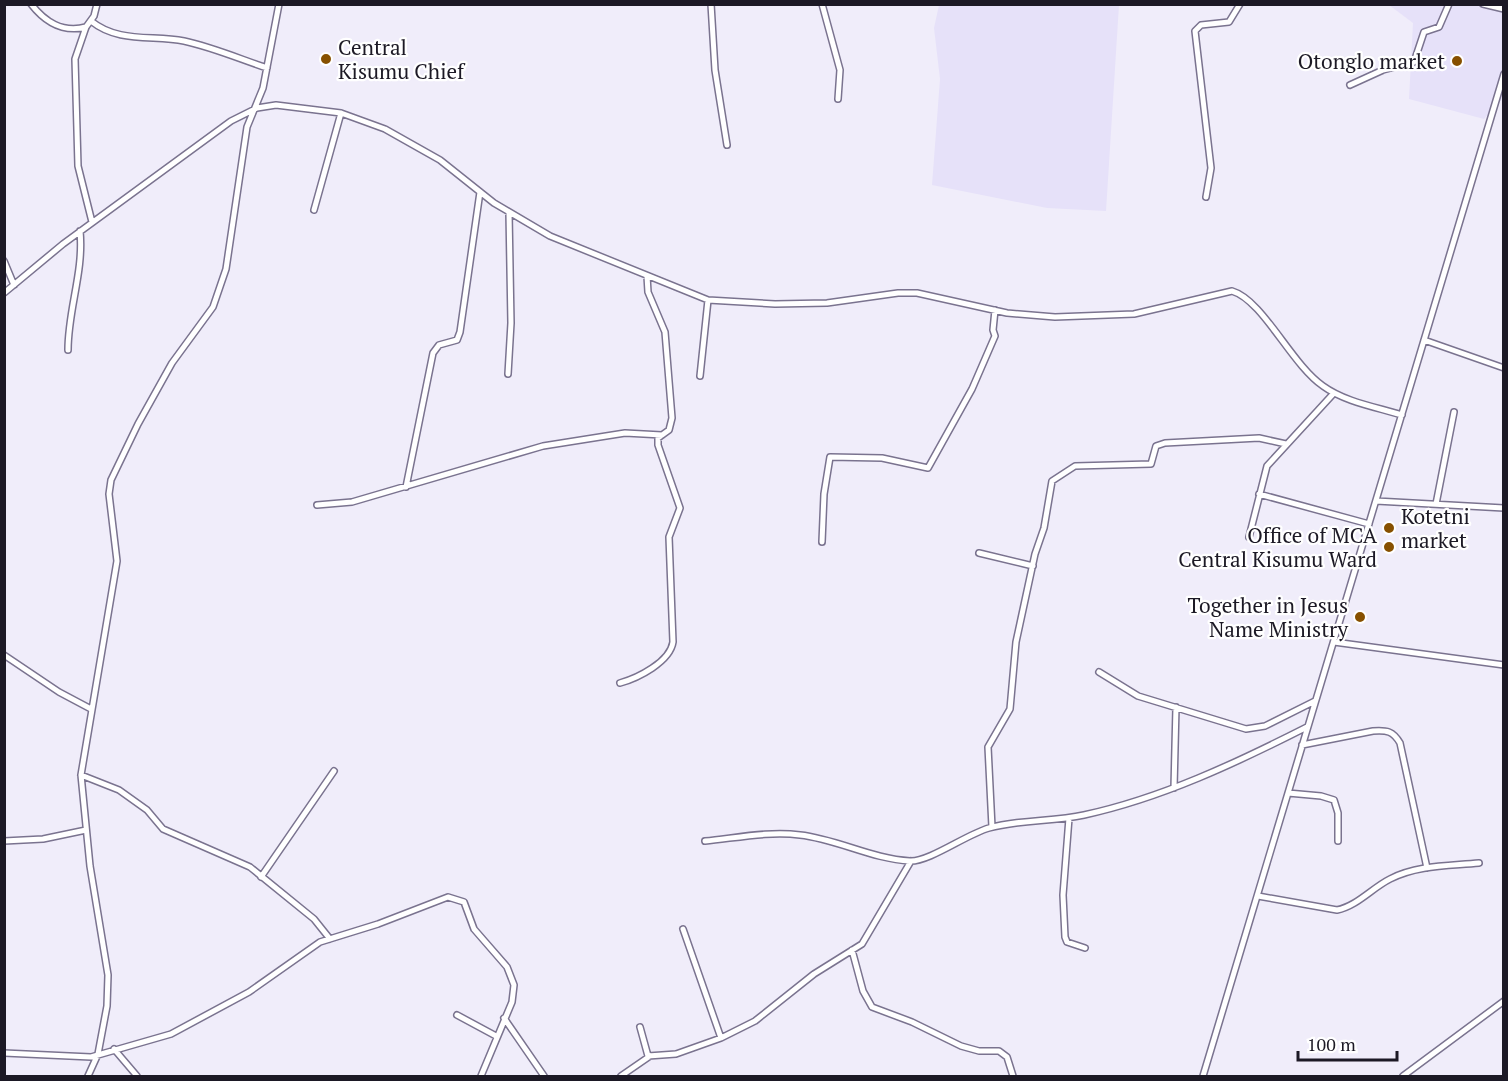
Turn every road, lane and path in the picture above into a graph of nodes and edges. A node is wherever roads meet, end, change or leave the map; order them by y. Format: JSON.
{"nodes":[{"id":1,"x":31,"y":4,"type":"edge"},
{"id":2,"x":97,"y":4,"type":"edge"},
{"id":3,"x":279,"y":4,"type":"edge"},
{"id":4,"x":711,"y":4,"type":"edge"},
{"id":5,"x":822,"y":4,"type":"edge"},
{"id":6,"x":1239,"y":4,"type":"edge"},
{"id":7,"x":1449,"y":4,"type":"edge"},
{"id":8,"x":1483,"y":4,"type":"edge"},
{"id":9,"x":1503,"y":9,"type":"edge"},
{"id":10,"x":91,"y":21,"type":"junction"},
{"id":11,"x":86,"y":27,"type":"junction"},
{"id":12,"x":267,"y":68,"type":"junction"},
{"id":13,"x":1503,"y":74,"type":"edge"},
{"id":14,"x":1350,"y":85,"type":"dead end"},
{"id":15,"x":838,"y":99,"type":"dead end"},
{"id":16,"x":256,"y":108,"type":"junction"},
{"id":17,"x":341,"y":113,"type":"junction"},
{"id":18,"x":727,"y":145,"type":"dead end"},
{"id":19,"x":480,"y":192,"type":"junction"},
{"id":20,"x":1206,"y":197,"type":"dead end"},
{"id":21,"x":314,"y":210,"type":"dead end"},
{"id":22,"x":509,"y":213,"type":"junction"},
{"id":23,"x":92,"y":222,"type":"junction"},
{"id":24,"x":80,"y":231,"type":"junction"},
{"id":25,"x":4,"y":261,"type":"edge"},
{"id":26,"x":647,"y":276,"type":"junction"},
{"id":27,"x":14,"y":285,"type":"junction"},
{"id":28,"x":4,"y":293,"type":"edge"},
{"id":29,"x":708,"y":300,"type":"junction"},
{"id":30,"x":994,"y":310,"type":"junction"},
{"id":31,"x":1424,"y":340,"type":"junction"},
{"id":32,"x":68,"y":350,"type":"dead end"},
{"id":33,"x":1503,"y":368,"type":"edge"},
{"id":34,"x":508,"y":374,"type":"dead end"},
{"id":35,"x":700,"y":376,"type":"dead end"},
{"id":36,"x":1334,"y":393,"type":"junction"},
{"id":37,"x":1454,"y":412,"type":"dead end"},
{"id":38,"x":1402,"y":415,"type":"junction"},
{"id":39,"x":662,"y":435,"type":"junction"},
{"id":40,"x":1286,"y":444,"type":"junction"},
{"id":41,"x":406,"y":487,"type":"junction"},
{"id":42,"x":1259,"y":494,"type":"junction"},
{"id":43,"x":1376,"y":501,"type":"junction"},
{"id":44,"x":1436,"y":504,"type":"junction"},
{"id":45,"x":317,"y":505,"type":"dead end"},
{"id":46,"x":1503,"y":508,"type":"edge"},
{"id":47,"x":1369,"y":524,"type":"junction"},
{"id":48,"x":1249,"y":537,"type":"dead end"},
{"id":49,"x":822,"y":542,"type":"dead end"},
{"id":50,"x":979,"y":554,"type":"dead end"},
{"id":51,"x":1033,"y":567,"type":"junction"},
{"id":52,"x":1334,"y":642,"type":"junction"},
{"id":53,"x":4,"y":655,"type":"edge"},
{"id":54,"x":1503,"y":665,"type":"edge"},
{"id":55,"x":1099,"y":672,"type":"dead end"},
{"id":56,"x":621,"y":683,"type":"dead end"},
{"id":57,"x":1315,"y":701,"type":"junction"},
{"id":58,"x":1176,"y":707,"type":"junction"},
{"id":59,"x":90,"y":709,"type":"junction"},
{"id":60,"x":1307,"y":728,"type":"junction"},
{"id":61,"x":1302,"y":745,"type":"junction"},
{"id":62,"x":334,"y":771,"type":"dead end"},
{"id":63,"x":81,"y":775,"type":"junction"},
{"id":64,"x":1174,"y":788,"type":"junction"},
{"id":65,"x":1288,"y":793,"type":"junction"},
{"id":66,"x":1069,"y":818,"type":"junction"},
{"id":67,"x":992,"y":827,"type":"junction"},
{"id":68,"x":86,"y":830,"type":"junction"},
{"id":69,"x":4,"y":841,"type":"edge"},
{"id":70,"x":705,"y":841,"type":"dead end"},
{"id":71,"x":1338,"y":841,"type":"dead end"},
{"id":72,"x":911,"y":861,"type":"junction"},
{"id":73,"x":1479,"y":863,"type":"dead end"},
{"id":74,"x":1426,"y":868,"type":"junction"},
{"id":75,"x":261,"y":877,"type":"junction"},
{"id":76,"x":1258,"y":896,"type":"junction"},
{"id":77,"x":683,"y":929,"type":"dead end"},
{"id":78,"x":330,"y":939,"type":"junction"},
{"id":79,"x":1085,"y":948,"type":"dead end"},
{"id":80,"x":852,"y":950,"type":"junction"},
{"id":81,"x":1503,"y":1001,"type":"edge"},
{"id":82,"x":457,"y":1015,"type":"dead end"},
{"id":83,"x":504,"y":1018,"type":"junction"},
{"id":84,"x":640,"y":1027,"type":"dead end"},
{"id":85,"x":496,"y":1036,"type":"junction"},
{"id":86,"x":721,"y":1038,"type":"junction"},
{"id":87,"x":114,"y":1048,"type":"junction"},
{"id":88,"x":4,"y":1053,"type":"edge"},
{"id":89,"x":98,"y":1054,"type":"junction"},
{"id":90,"x":650,"y":1056,"type":"junction"},
{"id":91,"x":88,"y":1077,"type":"edge"},
{"id":92,"x":136,"y":1077,"type":"edge"},
{"id":93,"x":481,"y":1077,"type":"edge"},
{"id":94,"x":544,"y":1077,"type":"edge"},
{"id":95,"x":621,"y":1077,"type":"edge"},
{"id":96,"x":1013,"y":1077,"type":"edge"},
{"id":97,"x":1203,"y":1077,"type":"edge"},
{"id":98,"x":1403,"y":1077,"type":"edge"}],
"edges":[{"from":1,"to":11,"type":"street"},
{"from":2,"to":10,"type":"street"},
{"from":3,"to":12,"type":"street"},
{"from":4,"to":18,"type":"street"},
{"from":5,"to":15,"type":"street"},
{"from":6,"to":20,"type":"street"},
{"from":7,"to":14,"type":"street"},
{"from":8,"to":9,"type":"street"},
{"from":10,"to":11,"type":"street"},
{"from":10,"to":12,"type":"street"},
{"from":11,"to":23,"type":"street"},
{"from":12,"to":16,"type":"street"},
{"from":13,"to":31,"type":"street"},
{"from":16,"to":17,"type":"street"},
{"from":16,"to":23,"type":"street"},
{"from":16,"to":59,"type":"street"},
{"from":17,"to":19,"type":"street"},
{"from":17,"to":21,"type":"street"},
{"from":19,"to":22,"type":"street"},
{"from":19,"to":41,"type":"street"},
{"from":22,"to":26,"type":"street"},
{"from":22,"to":34,"type":"street"},
{"from":23,"to":24,"type":"street"},
{"from":24,"to":27,"type":"street"},
{"from":24,"to":32,"type":"street"},
{"from":25,"to":27,"type":"street"},
{"from":26,"to":29,"type":"street"},
{"from":26,"to":39,"type":"street"},
{"from":27,"to":28,"type":"street"},
{"from":29,"to":30,"type":"street"},
{"from":29,"to":35,"type":"street"},
{"from":30,"to":36,"type":"street"},
{"from":30,"to":49,"type":"street"},
{"from":31,"to":33,"type":"street"},
{"from":31,"to":38,"type":"street"},
{"from":36,"to":38,"type":"street"},
{"from":36,"to":40,"type":"street"},
{"from":37,"to":44,"type":"street"},
{"from":38,"to":43,"type":"street"},
{"from":39,"to":41,"type":"street"},
{"from":39,"to":56,"type":"street"},
{"from":40,"to":42,"type":"street"},
{"from":40,"to":51,"type":"street"},
{"from":41,"to":45,"type":"street"},
{"from":42,"to":47,"type":"street"},
{"from":42,"to":48,"type":"street"},
{"from":43,"to":44,"type":"street"},
{"from":43,"to":47,"type":"street"},
{"from":44,"to":46,"type":"street"},
{"from":47,"to":52,"type":"street"},
{"from":50,"to":51,"type":"street"},
{"from":51,"to":67,"type":"street"},
{"from":52,"to":54,"type":"street"},
{"from":52,"to":57,"type":"street"},
{"from":53,"to":59,"type":"street"},
{"from":55,"to":58,"type":"street"},
{"from":57,"to":58,"type":"street"},
{"from":57,"to":60,"type":"street"},
{"from":58,"to":64,"type":"street"},
{"from":59,"to":63,"type":"street"},
{"from":60,"to":61,"type":"street"},
{"from":60,"to":64,"type":"street"},
{"from":61,"to":65,"type":"street"},
{"from":61,"to":74,"type":"street"},
{"from":62,"to":75,"type":"street"},
{"from":63,"to":68,"type":"street"},
{"from":63,"to":75,"type":"street"},
{"from":64,"to":66,"type":"street"},
{"from":65,"to":71,"type":"street"},
{"from":65,"to":76,"type":"street"},
{"from":66,"to":67,"type":"street"},
{"from":66,"to":79,"type":"street"},
{"from":67,"to":72,"type":"street"},
{"from":68,"to":69,"type":"street"},
{"from":68,"to":89,"type":"street"},
{"from":70,"to":72,"type":"street"},
{"from":72,"to":80,"type":"street"},
{"from":73,"to":74,"type":"street"},
{"from":74,"to":76,"type":"street"},
{"from":75,"to":78,"type":"street"},
{"from":76,"to":97,"type":"street"},
{"from":77,"to":86,"type":"street"},
{"from":78,"to":83,"type":"street"},
{"from":78,"to":87,"type":"street"},
{"from":80,"to":86,"type":"street"},
{"from":80,"to":96,"type":"street"},
{"from":81,"to":98,"type":"street"},
{"from":82,"to":85,"type":"street"},
{"from":83,"to":85,"type":"street"},
{"from":83,"to":94,"type":"street"},
{"from":84,"to":90,"type":"street"},
{"from":85,"to":93,"type":"street"},
{"from":86,"to":90,"type":"street"},
{"from":87,"to":89,"type":"street"},
{"from":87,"to":92,"type":"street"},
{"from":88,"to":89,"type":"street"},
{"from":89,"to":91,"type":"street"},
{"from":90,"to":95,"type":"street"}]}
